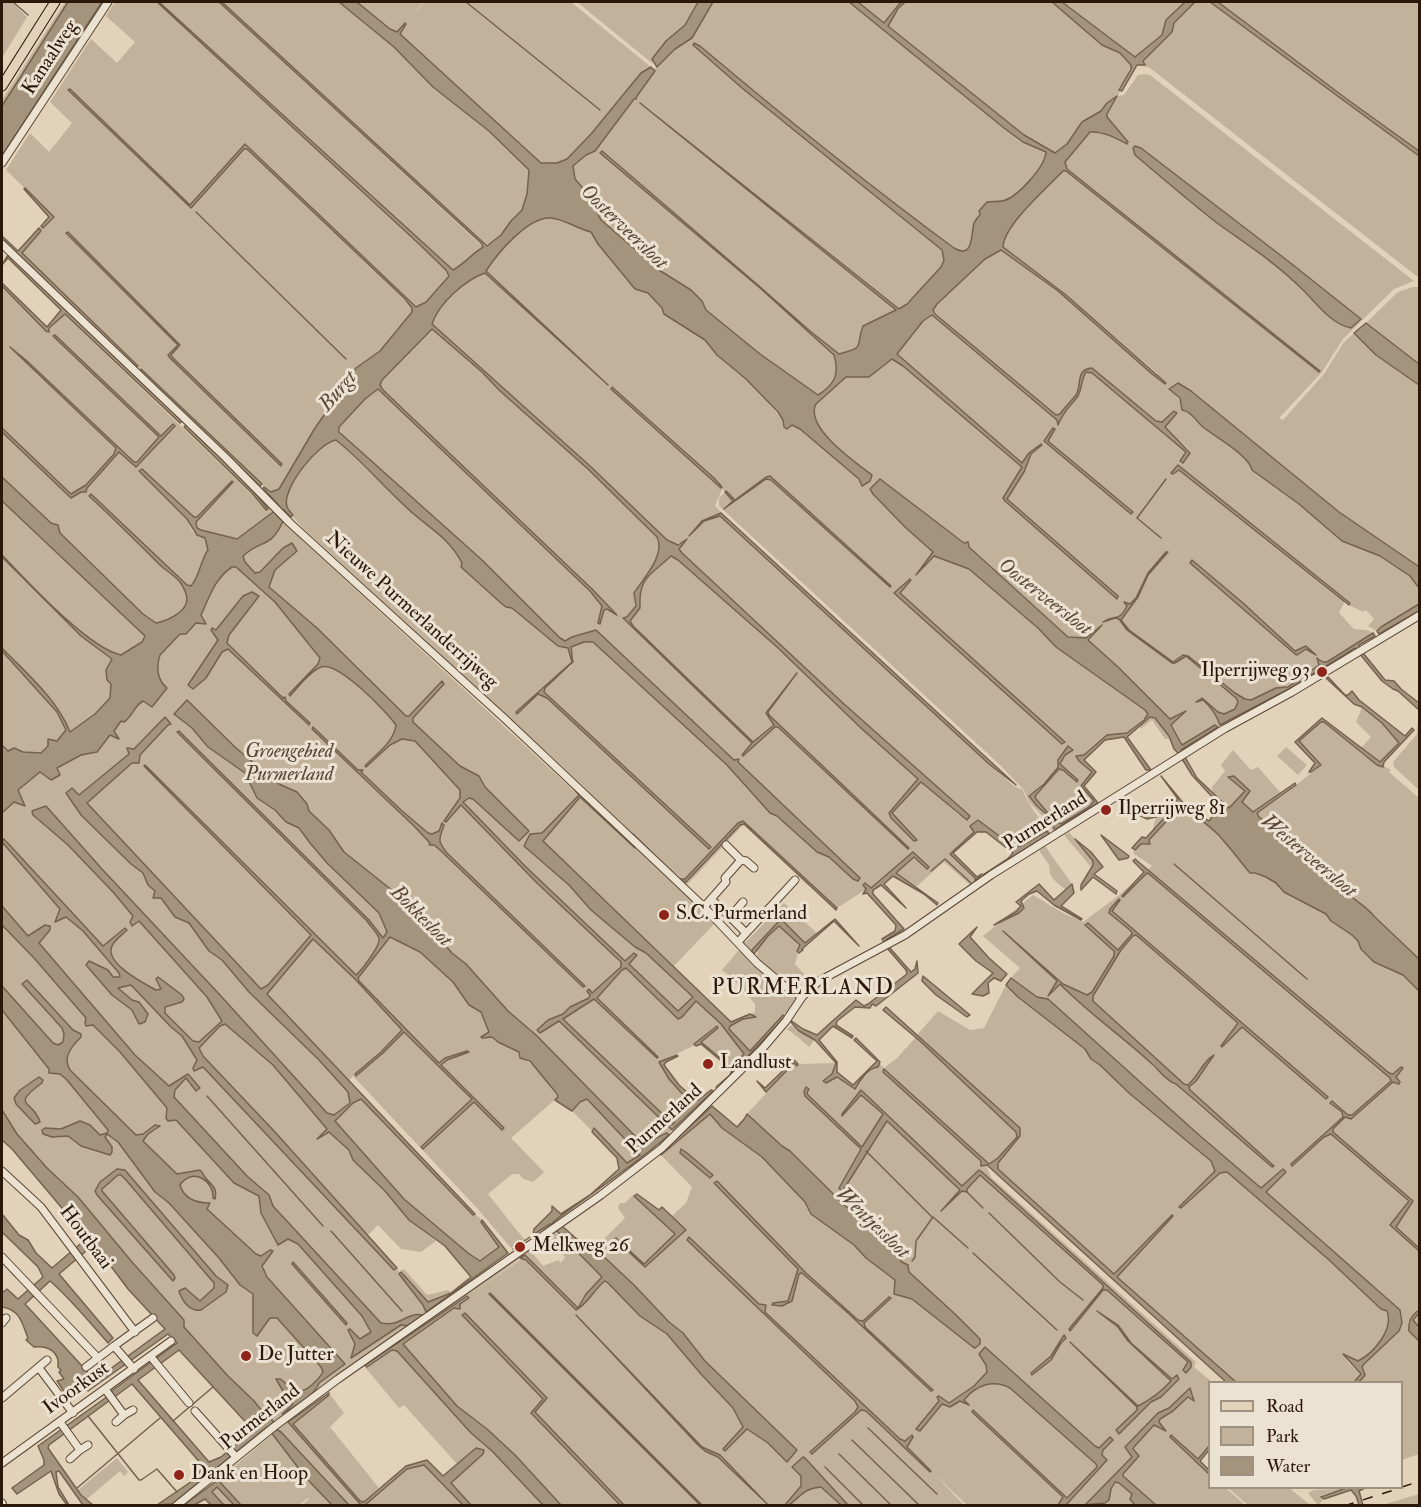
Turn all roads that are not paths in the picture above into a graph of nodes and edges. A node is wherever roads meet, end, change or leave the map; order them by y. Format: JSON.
{"nodes":[{"id":1,"x":56,"y":2,"type":"edge"},
{"id":2,"x":108,"y":2,"type":"edge"},
{"id":3,"x":2,"y":86,"type":"edge"},
{"id":4,"x":2,"y":163,"type":"edge"},
{"id":5,"x":2,"y":244,"type":"edge"},
{"id":6,"x":1419,"y":615,"type":"edge"},
{"id":7,"x":726,"y":845,"type":"dead end"},
{"id":8,"x":741,"y":860,"type":"junction"},
{"id":9,"x":754,"y":868,"type":"dead end"},
{"id":10,"x":795,"y":880,"type":"dead end"},
{"id":11,"x":711,"y":899,"type":"junction"},
{"id":12,"x":743,"y":902,"type":"dead end"},
{"id":13,"x":704,"y":907,"type":"junction"},
{"id":14,"x":730,"y":917,"type":"junction"},
{"id":15,"x":746,"y":933,"type":"junction"},
{"id":16,"x":738,"y":942,"type":"junction"},
{"id":17,"x":802,"y":997,"type":"junction"},
{"id":18,"x":2,"y":1171,"type":"edge"},
{"id":19,"x":2,"y":1257,"type":"edge"},
{"id":20,"x":153,"y":1318,"type":"dead end"},
{"id":21,"x":135,"y":1332,"type":"junction"},
{"id":22,"x":171,"y":1341,"type":"dead end"},
{"id":23,"x":114,"y":1346,"type":"junction"},
{"id":24,"x":98,"y":1358,"type":"junction"},
{"id":25,"x":152,"y":1358,"type":"junction"},
{"id":26,"x":47,"y":1360,"type":"dead end"},
{"id":27,"x":132,"y":1366,"type":"junction"},
{"id":28,"x":86,"y":1367,"type":"dead end"},
{"id":29,"x":39,"y":1368,"type":"junction"},
{"id":30,"x":106,"y":1391,"type":"junction"},
{"id":31,"x":2,"y":1398,"type":"edge"},
{"id":32,"x":189,"y":1403,"type":"dead end"},
{"id":33,"x":133,"y":1410,"type":"dead end"},
{"id":34,"x":195,"y":1411,"type":"dead end"},
{"id":35,"x":73,"y":1413,"type":"junction"},
{"id":36,"x":124,"y":1415,"type":"junction"},
{"id":37,"x":117,"y":1422,"type":"dead end"},
{"id":38,"x":61,"y":1423,"type":"junction"},
{"id":39,"x":88,"y":1445,"type":"dead end"},
{"id":40,"x":80,"y":1450,"type":"junction"},
{"id":41,"x":236,"y":1456,"type":"junction"},
{"id":42,"x":70,"y":1459,"type":"dead end"},
{"id":43,"x":2,"y":1463,"type":"edge"},
{"id":44,"x":176,"y":1506,"type":"edge"}],
"edges":[{"from":1,"to":3,"type":"main road"},
{"from":2,"to":4,"type":"street","name":"Kanaalweg"},
{"from":5,"to":13,"type":"street","name":"Nieuwe Purmerlanderrijweg"},
{"from":6,"to":17,"type":"street","name":"Purmerland"},
{"from":7,"to":8,"type":"street"},
{"from":8,"to":9,"type":"street"},
{"from":8,"to":11,"type":"street"},
{"from":10,"to":15,"type":"street"},
{"from":11,"to":13,"type":"street"},
{"from":11,"to":14,"type":"street"},
{"from":12,"to":14,"type":"street"},
{"from":13,"to":16,"type":"street","name":"Nieuwe Purmerlanderrijweg"},
{"from":14,"to":15,"type":"street"},
{"from":15,"to":16,"type":"street"},
{"from":16,"to":17,"type":"street","name":"Nieuwe Purmerlanderrijweg"},
{"from":17,"to":41,"type":"street","name":"Purmerland"},
{"from":18,"to":21,"type":"street","name":"Houtbaai"},
{"from":19,"to":24,"type":"street"},
{"from":20,"to":21,"type":"street"},
{"from":21,"to":23,"type":"street"},
{"from":22,"to":25,"type":"street","name":"Ivoorkust"},
{"from":23,"to":24,"type":"street"},
{"from":23,"to":27,"type":"street"},
{"from":24,"to":28,"type":"street"},
{"from":25,"to":27,"type":"street","name":"Ivoorkust"},
{"from":25,"to":32,"type":"street"},
{"from":26,"to":29,"type":"street"},
{"from":27,"to":30,"type":"street","name":"Ivoorkust"},
{"from":29,"to":31,"type":"street"},
{"from":29,"to":35,"type":"street"},
{"from":30,"to":35,"type":"street","name":"Ivoorkust"},
{"from":30,"to":36,"type":"street"},
{"from":33,"to":36,"type":"street"},
{"from":34,"to":41,"type":"street"},
{"from":35,"to":38,"type":"street","name":"Ivoorkust"},
{"from":36,"to":37,"type":"street"},
{"from":38,"to":40,"type":"street"},
{"from":38,"to":43,"type":"street","name":"Ivoorkust"},
{"from":39,"to":40,"type":"street"},
{"from":40,"to":42,"type":"street"},
{"from":41,"to":44,"type":"street","name":"Purmerland"}]}
